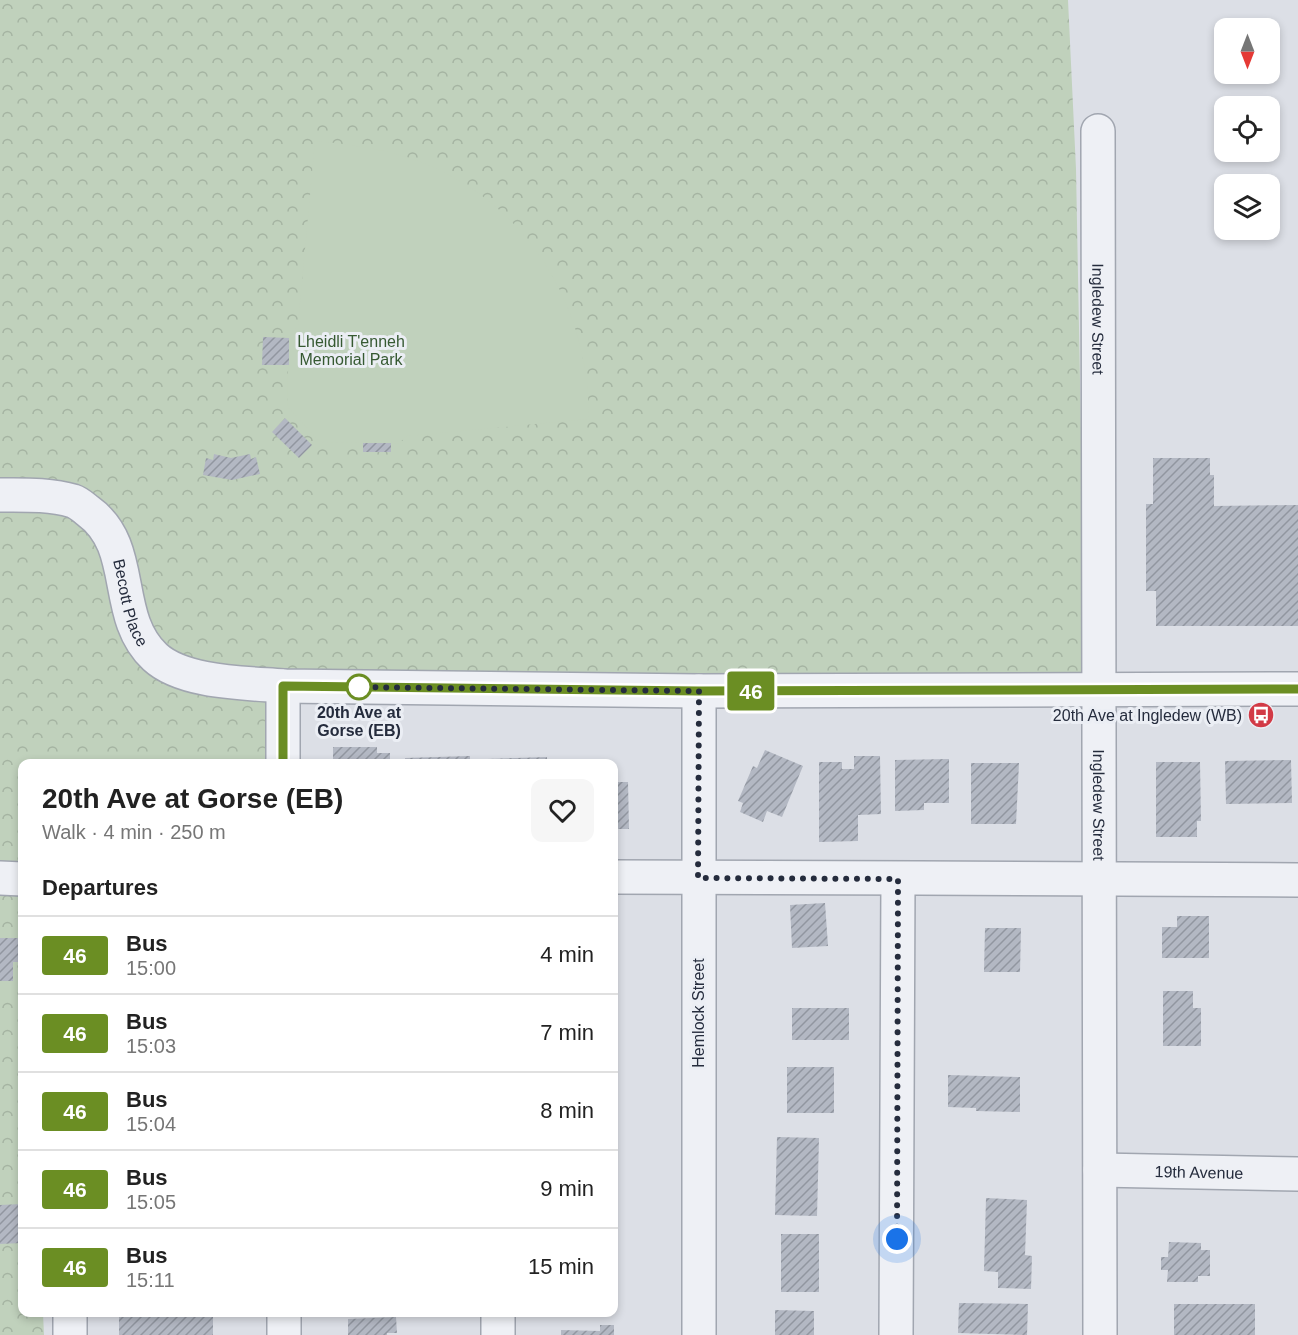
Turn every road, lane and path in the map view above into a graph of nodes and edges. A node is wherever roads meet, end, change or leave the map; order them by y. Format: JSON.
{"nodes":[{"id":1,"x":1098,"y":131,"type":"dead end"},
{"id":2,"x":0,"y":495,"type":"edge"},
{"id":3,"x":283,"y":686,"type":"junction"},
{"id":4,"x":1298,"y":689,"type":"edge"},
{"id":5,"x":1099,"y":690,"type":"junction"},
{"id":6,"x":699,"y":691,"type":"junction"},
{"id":7,"x":283,"y":759,"type":"edge"},
{"id":8,"x":1099,"y":877,"type":"junction"},
{"id":9,"x":0,"y":878,"type":"edge"},
{"id":10,"x":618,"y":878,"type":"edge"},
{"id":11,"x":698,"y":878,"type":"junction"},
{"id":12,"x":18,"y":879,"type":"edge"},
{"id":13,"x":898,"y":879,"type":"junction"},
{"id":14,"x":1298,"y":880,"type":"edge"},
{"id":15,"x":1100,"y":1170,"type":"junction"},
{"id":16,"x":1298,"y":1174,"type":"edge"},
{"id":17,"x":70,"y":1317,"type":"edge"},
{"id":18,"x":284,"y":1317,"type":"edge"},
{"id":19,"x":498,"y":1317,"type":"edge"},
{"id":20,"x":70,"y":1335,"type":"edge"},
{"id":21,"x":284,"y":1335,"type":"edge"},
{"id":22,"x":498,"y":1335,"type":"edge"},
{"id":23,"x":699,"y":1335,"type":"edge"},
{"id":24,"x":896,"y":1335,"type":"edge"},
{"id":25,"x":1100,"y":1335,"type":"edge"}],
"edges":[{"from":1,"to":5,"type":"street","name":"Ingledew Street"},
{"from":2,"to":3,"type":"street","name":"Becott Place"},
{"from":3,"to":6,"type":"street","name":"Becott Place"},
{"from":3,"to":7,"type":"street"},
{"from":4,"to":5,"type":"street","name":"Becott Place"},
{"from":5,"to":6,"type":"street","name":"Becott Place"},
{"from":5,"to":8,"type":"street","name":"Ingledew Street"},
{"from":6,"to":11,"type":"street","name":"Hemlock Street"},
{"from":8,"to":13,"type":"street"},
{"from":8,"to":14,"type":"street"},
{"from":8,"to":15,"type":"street","name":"Ingledew Street"},
{"from":9,"to":12,"type":"street"},
{"from":10,"to":11,"type":"street"},
{"from":11,"to":13,"type":"street"},
{"from":11,"to":23,"type":"street","name":"Hemlock Street"},
{"from":13,"to":24,"type":"street"},
{"from":15,"to":16,"type":"street","name":"19th Avenue"},
{"from":15,"to":25,"type":"street","name":"Ingledew Street"},
{"from":17,"to":20,"type":"street"},
{"from":18,"to":21,"type":"street"},
{"from":19,"to":22,"type":"street"}]}
